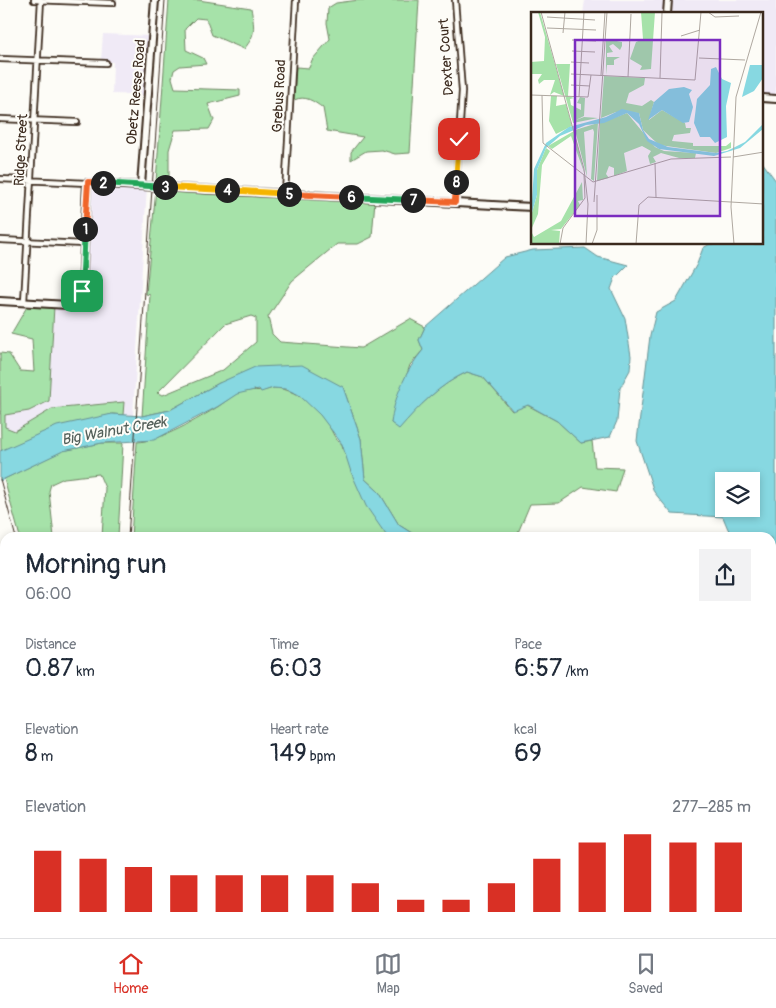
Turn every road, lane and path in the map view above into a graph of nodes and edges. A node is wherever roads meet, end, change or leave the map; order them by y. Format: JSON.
{"nodes":[{"id":1,"x":34,"y":0,"type":"edge"},
{"id":2,"x":41,"y":0,"type":"edge"},
{"id":3,"x":155,"y":0,"type":"edge"},
{"id":4,"x":296,"y":0,"type":"edge"},
{"id":5,"x":455,"y":0,"type":"edge"},
{"id":6,"x":113,"y":3,"type":"dead end"},
{"id":7,"x":0,"y":59,"type":"edge"},
{"id":8,"x":37,"y":61,"type":"junction"},
{"id":9,"x":106,"y":63,"type":"dead end"},
{"id":10,"x":0,"y":119,"type":"edge"},
{"id":11,"x":34,"y":120,"type":"junction"},
{"id":12,"x":77,"y":122,"type":"dead end"},
{"id":13,"x":0,"y":179,"type":"edge"},
{"id":14,"x":31,"y":181,"type":"junction"},
{"id":15,"x":88,"y":182,"type":"junction"},
{"id":16,"x":141,"y":185,"type":"junction"},
{"id":17,"x":284,"y":193,"type":"junction"},
{"id":18,"x":455,"y":202,"type":"junction"},
{"id":19,"x":531,"y":207,"type":"edge"},
{"id":20,"x":0,"y":240,"type":"edge"},
{"id":21,"x":28,"y":241,"type":"junction"},
{"id":22,"x":84,"y":244,"type":"junction"},
{"id":23,"x":0,"y":301,"type":"edge"},
{"id":24,"x":24,"y":302,"type":"junction"}],
"edges":[{"from":1,"to":2,"type":"street"},
{"from":2,"to":6,"type":"street"},
{"from":2,"to":8,"type":"street","name":"Ridge Street"},
{"from":3,"to":16,"type":"street","name":"Obetz Reese Road"},
{"from":4,"to":17,"type":"street","name":"Grebus Road"},
{"from":5,"to":18,"type":"street","name":"Dexter Court"},
{"from":7,"to":8,"type":"street"},
{"from":8,"to":9,"type":"street"},
{"from":8,"to":11,"type":"street","name":"Ridge Street"},
{"from":10,"to":11,"type":"street"},
{"from":11,"to":12,"type":"street"},
{"from":11,"to":14,"type":"street","name":"Ridge Street"},
{"from":13,"to":14,"type":"street"},
{"from":14,"to":15,"type":"street"},
{"from":14,"to":21,"type":"street","name":"Ridge Street"},
{"from":15,"to":16,"type":"street"},
{"from":15,"to":22,"type":"street"},
{"from":16,"to":17,"type":"street"},
{"from":17,"to":18,"type":"street"},
{"from":18,"to":19,"type":"street"},
{"from":20,"to":21,"type":"street"},
{"from":21,"to":22,"type":"street"},
{"from":21,"to":24,"type":"street","name":"Ridge Street"},
{"from":22,"to":24,"type":"street"},
{"from":23,"to":24,"type":"street"}]}
